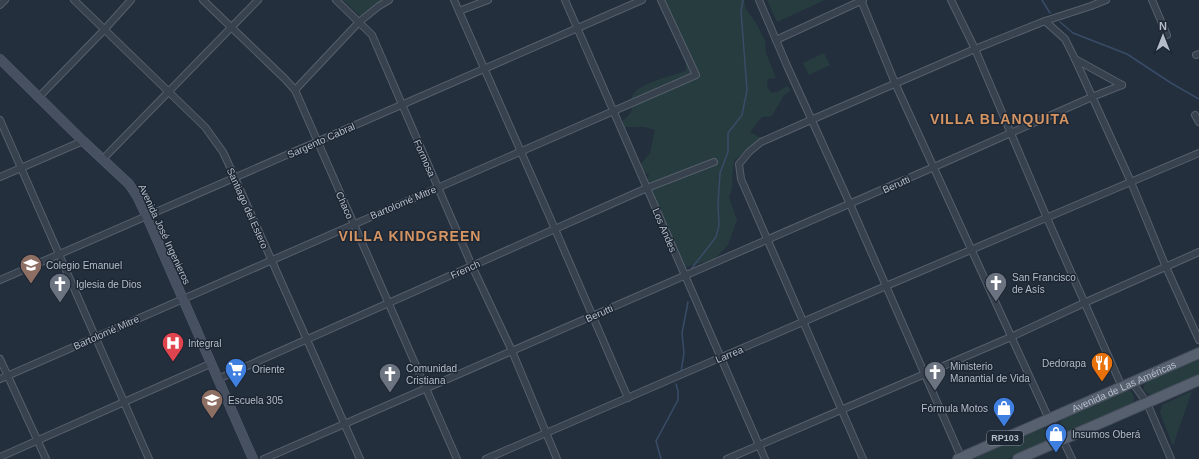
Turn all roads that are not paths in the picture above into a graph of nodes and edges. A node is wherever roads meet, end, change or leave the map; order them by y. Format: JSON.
{"nodes":[{"id":1,"x":5,"y":0,"type":"edge"},
{"id":2,"x":74,"y":0,"type":"edge"},
{"id":3,"x":131,"y":0,"type":"edge"},
{"id":4,"x":202,"y":0,"type":"edge"},
{"id":5,"x":258,"y":0,"type":"edge"},
{"id":6,"x":336,"y":0,"type":"edge"},
{"id":7,"x":389,"y":0,"type":"edge"},
{"id":8,"x":454,"y":0,"type":"edge"},
{"id":9,"x":488,"y":0,"type":"edge"},
{"id":10,"x":565,"y":0,"type":"edge"},
{"id":11,"x":642,"y":0,"type":"edge"},
{"id":12,"x":661,"y":0,"type":"edge"},
{"id":13,"x":759,"y":0,"type":"edge"},
{"id":14,"x":862,"y":0,"type":"edge"},
{"id":15,"x":951,"y":0,"type":"edge"},
{"id":16,"x":1106,"y":0,"type":"edge"},
{"id":17,"x":1152,"y":0,"type":"edge"},
{"id":18,"x":0,"y":5,"type":"edge"},
{"id":19,"x":459,"y":11,"type":"junction"},
{"id":20,"x":1045,"y":21,"type":"junction"},
{"id":21,"x":359,"y":22,"type":"junction"},
{"id":22,"x":232,"y":27,"type":"junction"},
{"id":23,"x":578,"y":28,"type":"junction"},
{"id":24,"x":104,"y":30,"type":"junction"},
{"id":25,"x":1167,"y":35,"type":"dead end"},
{"id":26,"x":776,"y":40,"type":"junction"},
{"id":27,"x":975,"y":49,"type":"junction"},
{"id":28,"x":0,"y":59,"type":"edge"},
{"id":29,"x":1075,"y":59,"type":"junction"},
{"id":30,"x":484,"y":69,"type":"junction"},
{"id":31,"x":896,"y":83,"type":"junction"},
{"id":32,"x":295,"y":90,"type":"junction"},
{"id":33,"x":169,"y":92,"type":"junction"},
{"id":34,"x":1092,"y":96,"type":"junction"},
{"id":35,"x":38,"y":98,"type":"junction"},
{"id":36,"x":401,"y":104,"type":"junction"},
{"id":37,"x":613,"y":111,"type":"junction"},
{"id":38,"x":1195,"y":115,"type":"dead end"},
{"id":39,"x":0,"y":120,"type":"edge"},
{"id":40,"x":811,"y":120,"type":"junction"},
{"id":41,"x":1199,"y":122,"type":"edge"},
{"id":42,"x":1011,"y":133,"type":"junction"},
{"id":43,"x":82,"y":141,"type":"junction"},
{"id":44,"x":318,"y":142,"type":"junction"},
{"id":45,"x":520,"y":151,"type":"junction"},
{"id":46,"x":1199,"y":153,"type":"edge"},
{"id":47,"x":102,"y":160,"type":"junction"},
{"id":48,"x":714,"y":162,"type":"dead end"},
{"id":49,"x":934,"y":167,"type":"junction"},
{"id":50,"x":21,"y":168,"type":"junction"},
{"id":51,"x":0,"y":177,"type":"edge"},
{"id":52,"x":235,"y":178,"type":"junction"},
{"id":53,"x":1131,"y":182,"type":"junction"},
{"id":54,"x":438,"y":188,"type":"junction"},
{"id":55,"x":647,"y":188,"type":"junction"},
{"id":56,"x":850,"y":204,"type":"junction"},
{"id":57,"x":146,"y":217,"type":"junction"},
{"id":58,"x":1047,"y":218,"type":"junction"},
{"id":59,"x":353,"y":224,"type":"junction"},
{"id":60,"x":556,"y":229,"type":"junction"},
{"id":61,"x":768,"y":240,"type":"junction"},
{"id":62,"x":972,"y":250,"type":"junction"},
{"id":63,"x":1199,"y":252,"type":"edge"},
{"id":64,"x":59,"y":255,"type":"junction"},
{"id":65,"x":271,"y":260,"type":"junction"},
{"id":66,"x":472,"y":266,"type":"junction"},
{"id":67,"x":1166,"y":267,"type":"junction"},
{"id":68,"x":685,"y":276,"type":"junction"},
{"id":69,"x":0,"y":280,"type":"edge"},
{"id":70,"x":886,"y":286,"type":"junction"},
{"id":71,"x":182,"y":299,"type":"junction"},
{"id":72,"x":1084,"y":303,"type":"junction"},
{"id":73,"x":388,"y":304,"type":"junction"},
{"id":74,"x":593,"y":316,"type":"junction"},
{"id":75,"x":804,"y":322,"type":"junction"},
{"id":76,"x":1011,"y":336,"type":"junction"},
{"id":77,"x":95,"y":337,"type":"junction"},
{"id":78,"x":307,"y":340,"type":"junction"},
{"id":79,"x":1199,"y":340,"type":"edge"},
{"id":80,"x":512,"y":351,"type":"junction"},
{"id":81,"x":1199,"y":353,"type":"edge"},
{"id":82,"x":721,"y":357,"type":"junction"},
{"id":83,"x":0,"y":359,"type":"edge"},
{"id":84,"x":210,"y":364,"type":"junction"},
{"id":85,"x":924,"y":374,"type":"junction"},
{"id":86,"x":7,"y":376,"type":"junction"},
{"id":87,"x":0,"y":379,"type":"edge"},
{"id":88,"x":218,"y":379,"type":"junction"},
{"id":89,"x":1199,"y":380,"type":"edge"},
{"id":90,"x":1132,"y":382,"type":"junction"},
{"id":91,"x":1122,"y":387,"type":"junction"},
{"id":92,"x":426,"y":388,"type":"junction"},
{"id":93,"x":628,"y":398,"type":"junction"},
{"id":94,"x":124,"y":402,"type":"junction"},
{"id":95,"x":1146,"y":403,"type":"junction"},
{"id":96,"x":842,"y":410,"type":"junction"},
{"id":97,"x":1049,"y":419,"type":"junction"},
{"id":98,"x":344,"y":424,"type":"junction"},
{"id":99,"x":546,"y":433,"type":"junction"},
{"id":100,"x":38,"y":440,"type":"junction"},
{"id":101,"x":1063,"y":440,"type":"junction"},
{"id":102,"x":759,"y":445,"type":"junction"},
{"id":103,"x":0,"y":457,"type":"edge"},
{"id":104,"x":46,"y":459,"type":"edge"},
{"id":105,"x":149,"y":459,"type":"edge"},
{"id":106,"x":253,"y":459,"type":"edge"},
{"id":107,"x":264,"y":459,"type":"edge"},
{"id":108,"x":360,"y":459,"type":"edge"},
{"id":109,"x":457,"y":459,"type":"edge"},
{"id":110,"x":486,"y":459,"type":"edge"},
{"id":111,"x":557,"y":459,"type":"edge"},
{"id":112,"x":727,"y":459,"type":"edge"},
{"id":113,"x":765,"y":459,"type":"edge"},
{"id":114,"x":863,"y":459,"type":"edge"},
{"id":115,"x":960,"y":459,"type":"edge"},
{"id":116,"x":1018,"y":459,"type":"edge"},
{"id":117,"x":1072,"y":459,"type":"edge"},
{"id":118,"x":1171,"y":459,"type":"edge"}],
"edges":[{"from":1,"to":18,"type":"street"},
{"from":2,"to":24,"type":"street","name":"Santiago del Estero"},
{"from":3,"to":24,"type":"street"},
{"from":4,"to":22,"type":"street","name":"Chaco"},
{"from":5,"to":22,"type":"street"},
{"from":6,"to":21,"type":"street","name":"Formosa"},
{"from":7,"to":21,"type":"street"},
{"from":8,"to":19,"type":"street"},
{"from":9,"to":19,"type":"street"},
{"from":10,"to":23,"type":"street","name":"Los Andes"},
{"from":11,"to":23,"type":"street","name":"Sargento Cabral"},
{"from":12,"to":37,"type":"street","name":"Bartolomé Mitre"},
{"from":13,"to":26,"type":"street"},
{"from":14,"to":26,"type":"street"},
{"from":14,"to":31,"type":"street"},
{"from":15,"to":27,"type":"street"},
{"from":16,"to":20,"type":"street"},
{"from":17,"to":25,"type":"street"},
{"from":19,"to":30,"type":"street"},
{"from":20,"to":27,"type":"street"},
{"from":20,"to":29,"type":"street"},
{"from":21,"to":32,"type":"street"},
{"from":21,"to":36,"type":"street","name":"Formosa"},
{"from":22,"to":32,"type":"street","name":"Chaco"},
{"from":22,"to":33,"type":"street"},
{"from":23,"to":30,"type":"street","name":"Sargento Cabral"},
{"from":23,"to":37,"type":"street","name":"Los Andes"},
{"from":24,"to":33,"type":"street","name":"Santiago del Estero"},
{"from":24,"to":35,"type":"street"},
{"from":26,"to":40,"type":"street"},
{"from":27,"to":31,"type":"street"},
{"from":27,"to":42,"type":"street"},
{"from":28,"to":35,"type":"main road","name":"Avenida José Ingenieros"},
{"from":29,"to":34,"type":"street"},
{"from":29,"to":34,"type":"street","name":"Berutti"},
{"from":30,"to":36,"type":"street","name":"Sargento Cabral"},
{"from":30,"to":45,"type":"street"},
{"from":31,"to":40,"type":"street"},
{"from":31,"to":49,"type":"street"},
{"from":32,"to":44,"type":"street","name":"Chaco"},
{"from":33,"to":47,"type":"street"},
{"from":33,"to":52,"type":"street","name":"Santiago del Estero"},
{"from":34,"to":42,"type":"street","name":"Berutti"},
{"from":34,"to":53,"type":"street"},
{"from":35,"to":43,"type":"main road","name":"Avenida José Ingenieros"},
{"from":36,"to":44,"type":"street","name":"Sargento Cabral"},
{"from":36,"to":54,"type":"street","name":"Formosa"},
{"from":37,"to":45,"type":"street","name":"Bartolomé Mitre"},
{"from":37,"to":55,"type":"street","name":"Los Andes"},
{"from":38,"to":41,"type":"street"},
{"from":39,"to":50,"type":"street"},
{"from":40,"to":56,"type":"street"},
{"from":40,"to":61,"type":"street"},
{"from":42,"to":49,"type":"street","name":"Berutti"},
{"from":42,"to":58,"type":"street"},
{"from":43,"to":47,"type":"main road","name":"Avenida José Ingenieros"},
{"from":43,"to":50,"type":"street"},
{"from":44,"to":52,"type":"street","name":"Sargento Cabral"},
{"from":44,"to":59,"type":"street","name":"Chaco"},
{"from":45,"to":54,"type":"street","name":"Bartolomé Mitre"},
{"from":45,"to":60,"type":"street"},
{"from":46,"to":53,"type":"street","name":"Larrea"},
{"from":47,"to":57,"type":"main road","name":"Avenida José Ingenieros"},
{"from":48,"to":55,"type":"street","name":"French"},
{"from":49,"to":56,"type":"street","name":"Berutti"},
{"from":49,"to":62,"type":"street"},
{"from":50,"to":51,"type":"street"},
{"from":50,"to":64,"type":"street"},
{"from":52,"to":57,"type":"street","name":"Sargento Cabral"},
{"from":52,"to":65,"type":"street","name":"Santiago del Estero"},
{"from":53,"to":58,"type":"street","name":"Larrea"},
{"from":53,"to":67,"type":"street"},
{"from":54,"to":59,"type":"street","name":"Bartolomé Mitre"},
{"from":54,"to":66,"type":"street","name":"Formosa"},
{"from":55,"to":60,"type":"street","name":"French"},
{"from":55,"to":68,"type":"street","name":"Los Andes"},
{"from":56,"to":61,"type":"street","name":"Berutti"},
{"from":56,"to":70,"type":"street"},
{"from":57,"to":64,"type":"street","name":"Sargento Cabral"},
{"from":57,"to":71,"type":"main road","name":"Avenida José Ingenieros"},
{"from":58,"to":62,"type":"street","name":"Larrea"},
{"from":58,"to":72,"type":"street"},
{"from":59,"to":65,"type":"street","name":"Bartolomé Mitre"},
{"from":59,"to":73,"type":"street","name":"Chaco"},
{"from":60,"to":66,"type":"street","name":"French"},
{"from":60,"to":74,"type":"street"},
{"from":61,"to":68,"type":"street","name":"Berutti"},
{"from":61,"to":75,"type":"street"},
{"from":62,"to":70,"type":"street","name":"Larrea"},
{"from":62,"to":76,"type":"street"},
{"from":63,"to":67,"type":"street"},
{"from":64,"to":69,"type":"street","name":"Sargento Cabral"},
{"from":64,"to":77,"type":"street"},
{"from":65,"to":71,"type":"street","name":"Bartolomé Mitre"},
{"from":65,"to":78,"type":"street","name":"Santiago del Estero"},
{"from":66,"to":73,"type":"street","name":"French"},
{"from":66,"to":80,"type":"street","name":"Formosa"},
{"from":67,"to":72,"type":"street"},
{"from":67,"to":79,"type":"street"},
{"from":68,"to":74,"type":"street","name":"Berutti"},
{"from":68,"to":82,"type":"street","name":"Los Andes"},
{"from":70,"to":75,"type":"street","name":"Larrea"},
{"from":70,"to":85,"type":"street"},
{"from":71,"to":77,"type":"street","name":"Bartolomé Mitre"},
{"from":71,"to":84,"type":"main road","name":"Avenida José Ingenieros"},
{"from":72,"to":76,"type":"street"},
{"from":72,"to":91,"type":"street"},
{"from":73,"to":78,"type":"street","name":"French"},
{"from":73,"to":92,"type":"street","name":"Chaco"},
{"from":74,"to":80,"type":"street","name":"Berutti"},
{"from":74,"to":93,"type":"street"},
{"from":75,"to":82,"type":"street","name":"Larrea"},
{"from":75,"to":96,"type":"street"},
{"from":76,"to":85,"type":"street"},
{"from":76,"to":97,"type":"street"},
{"from":77,"to":86,"type":"street","name":"Bartolomé Mitre"},
{"from":77,"to":94,"type":"street"},
{"from":78,"to":88,"type":"street","name":"French"},
{"from":78,"to":98,"type":"street","name":"Santiago del Estero"},
{"from":80,"to":92,"type":"street","name":"Berutti"},
{"from":80,"to":99,"type":"street","name":"Formosa"},
{"from":81,"to":90,"type":"main road","name":"Avenida de Las Américas","number":"RP103"},
{"from":82,"to":93,"type":"street","name":"Larrea"},
{"from":82,"to":102,"type":"street","name":"Los Andes"},
{"from":83,"to":86,"type":"street"},
{"from":84,"to":88,"type":"main road","name":"Avenida José Ingenieros"},
{"from":84,"to":94,"type":"street"},
{"from":85,"to":96,"type":"street"},
{"from":85,"to":115,"type":"street"},
{"from":86,"to":87,"type":"street","name":"Bartolomé Mitre"},
{"from":86,"to":100,"type":"street"},
{"from":88,"to":106,"type":"main road","name":"Avenida José Ingenieros"},
{"from":89,"to":95,"type":"main road","number":"RP103"},
{"from":90,"to":91,"type":"main road","name":"Avenida de Las Américas","number":"RP103"},
{"from":90,"to":95,"type":"street"},
{"from":91,"to":97,"type":"main road","name":"Avenida de Las Américas","number":"RP103"},
{"from":92,"to":98,"type":"street","name":"Berutti"},
{"from":92,"to":109,"type":"street","name":"Chaco"},
{"from":93,"to":99,"type":"street","name":"Larrea"},
{"from":94,"to":100,"type":"street"},
{"from":94,"to":105,"type":"street"},
{"from":95,"to":101,"type":"main road","number":"RP103"},
{"from":95,"to":118,"type":"street"},
{"from":96,"to":102,"type":"street"},
{"from":96,"to":114,"type":"street"},
{"from":97,"to":101,"type":"street"},
{"from":97,"to":115,"type":"main road","number":"RP103"},
{"from":98,"to":107,"type":"street","name":"Berutti"},
{"from":98,"to":108,"type":"street","name":"Santiago del Estero"},
{"from":99,"to":110,"type":"street","name":"Larrea"},
{"from":99,"to":111,"type":"street","name":"Formosa"},
{"from":100,"to":103,"type":"street"},
{"from":100,"to":104,"type":"street"},
{"from":101,"to":116,"type":"main road","number":"RP103"},
{"from":101,"to":117,"type":"street"},
{"from":102,"to":112,"type":"street"},
{"from":102,"to":113,"type":"street","name":"Los Andes"}]}
